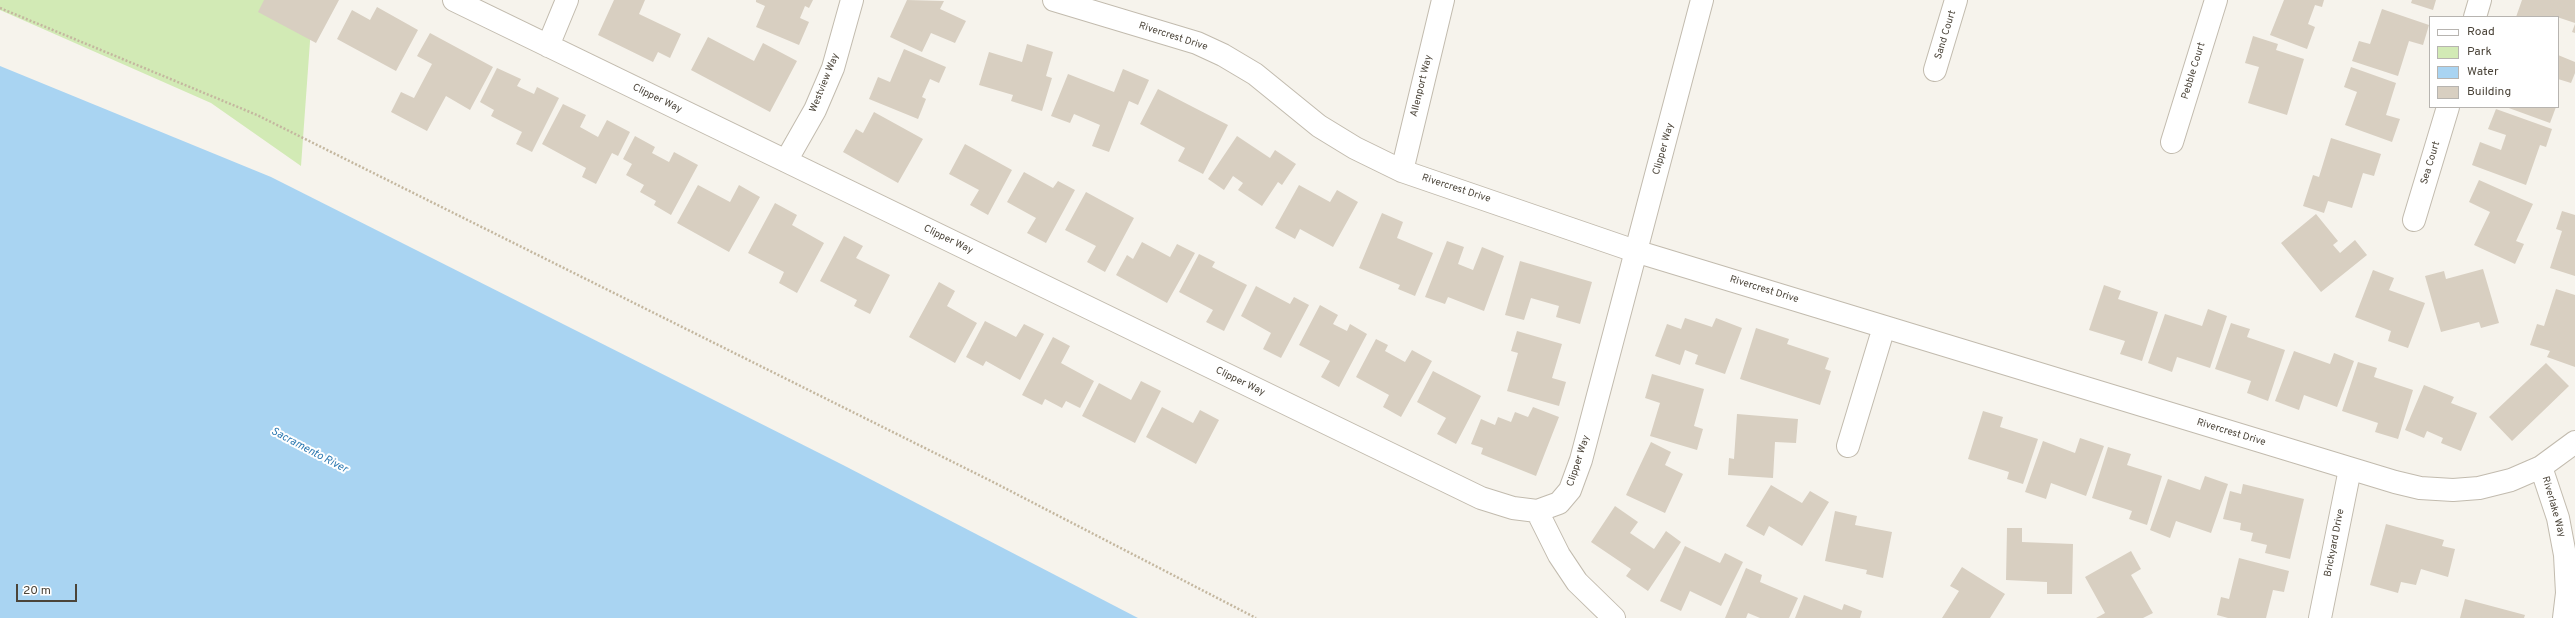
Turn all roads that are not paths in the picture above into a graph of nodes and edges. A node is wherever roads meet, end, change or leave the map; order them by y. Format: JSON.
{"nodes":[{"id":1,"x":454,"y":0,"type":"edge"},
{"id":2,"x":567,"y":0,"type":"edge"},
{"id":3,"x":852,"y":0,"type":"edge"},
{"id":4,"x":1054,"y":0,"type":"edge"},
{"id":5,"x":1443,"y":0,"type":"edge"},
{"id":6,"x":1702,"y":0,"type":"edge"},
{"id":7,"x":1956,"y":0,"type":"edge"},
{"id":8,"x":2216,"y":0,"type":"edge"},
{"id":9,"x":2480,"y":0,"type":"edge"},
{"id":10,"x":2475,"y":16,"type":"edge"},
{"id":11,"x":548,"y":46,"type":"junction"},
{"id":12,"x":1935,"y":70,"type":"dead end"},
{"id":13,"x":2448,"y":108,"type":"edge"},
{"id":14,"x":2172,"y":142,"type":"dead end"},
{"id":15,"x":786,"y":161,"type":"junction"},
{"id":16,"x":1402,"y":171,"type":"junction"},
{"id":17,"x":2414,"y":220,"type":"dead end"},
{"id":18,"x":1635,"y":251,"type":"junction"},
{"id":19,"x":1884,"y":327,"type":"junction"},
{"id":20,"x":2575,"y":442,"type":"edge"},
{"id":21,"x":1848,"y":446,"type":"dead end"},
{"id":22,"x":2541,"y":467,"type":"junction"},
{"id":23,"x":2350,"y":469,"type":"junction"},
{"id":24,"x":1537,"y":511,"type":"junction"},
{"id":25,"x":1614,"y":618,"type":"edge"},
{"id":26,"x":2320,"y":618,"type":"edge"},
{"id":27,"x":2564,"y":618,"type":"edge"}],
"edges":[{"from":1,"to":11,"type":"street","name":"Clipper Way"},
{"from":2,"to":11,"type":"street"},
{"from":3,"to":15,"type":"street","name":"Westview Way"},
{"from":4,"to":16,"type":"street","name":"Rivercrest Drive"},
{"from":5,"to":16,"type":"street","name":"Allenport Way"},
{"from":6,"to":18,"type":"street","name":"Clipper Way"},
{"from":7,"to":12,"type":"street","name":"Sand Court"},
{"from":8,"to":14,"type":"street","name":"Pebble Court"},
{"from":9,"to":10,"type":"street"},
{"from":11,"to":15,"type":"street","name":"Clipper Way"},
{"from":13,"to":17,"type":"street","name":"Sea Court"},
{"from":15,"to":24,"type":"street","name":"Clipper Way"},
{"from":16,"to":18,"type":"street","name":"Rivercrest Drive"},
{"from":18,"to":19,"type":"street","name":"Rivercrest Drive"},
{"from":18,"to":24,"type":"street","name":"Clipper Way"},
{"from":19,"to":21,"type":"street"},
{"from":19,"to":23,"type":"street","name":"Rivercrest Drive"},
{"from":20,"to":22,"type":"street","name":"Rivercrest Drive"},
{"from":22,"to":23,"type":"street","name":"Rivercrest Drive"},
{"from":22,"to":27,"type":"street","name":"Riverlake Way"},
{"from":23,"to":26,"type":"street","name":"Brickyard Drive"},
{"from":24,"to":25,"type":"street"}]}
